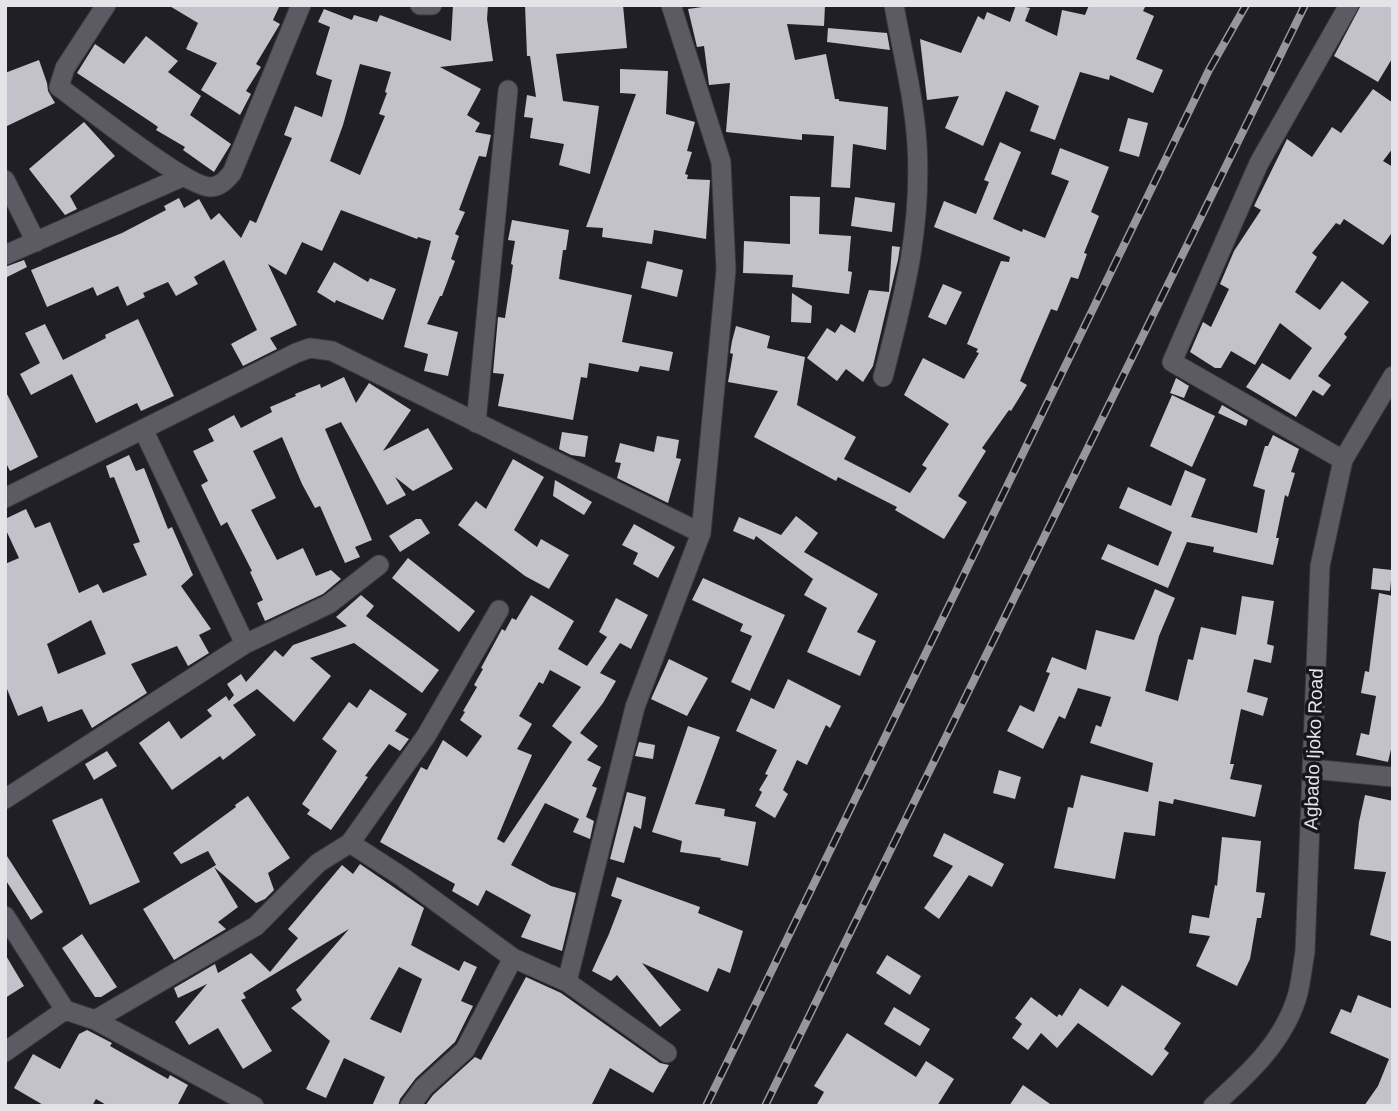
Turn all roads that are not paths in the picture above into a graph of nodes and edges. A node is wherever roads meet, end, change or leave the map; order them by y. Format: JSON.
{"nodes":[{"id":1,"x":106,"y":5,"type":"edge"},
{"id":2,"x":301,"y":5,"type":"edge"},
{"id":3,"x":421,"y":5,"type":"edge"},
{"id":4,"x":432,"y":5,"type":"edge"},
{"id":5,"x":671,"y":5,"type":"edge"},
{"id":6,"x":894,"y":5,"type":"edge"},
{"id":7,"x":1349,"y":5,"type":"edge"},
{"id":8,"x":508,"y":90,"type":"dead end"},
{"id":9,"x":182,"y":177,"type":"junction"},
{"id":10,"x":5,"y":180,"type":"edge"},
{"id":11,"x":36,"y":242,"type":"junction"},
{"id":12,"x":5,"y":255,"type":"edge"},
{"id":13,"x":1393,"y":376,"type":"edge"},
{"id":14,"x":883,"y":377,"type":"dead end"},
{"id":15,"x":476,"y":423,"type":"junction"},
{"id":16,"x":143,"y":429,"type":"junction"},
{"id":17,"x":1343,"y":460,"type":"junction"},
{"id":18,"x":5,"y":498,"type":"edge"},
{"id":19,"x":701,"y":533,"type":"junction"},
{"id":20,"x":379,"y":565,"type":"dead end"},
{"id":21,"x":499,"y":610,"type":"dead end"},
{"id":22,"x":244,"y":644,"type":"junction"},
{"id":23,"x":1312,"y":769,"type":"junction"},
{"id":24,"x":1393,"y":777,"type":"edge"},
{"id":25,"x":5,"y":799,"type":"edge"},
{"id":26,"x":349,"y":843,"type":"junction"},
{"id":27,"x":5,"y":916,"type":"edge"},
{"id":28,"x":513,"y":958,"type":"junction"},
{"id":29,"x":568,"y":982,"type":"junction"},
{"id":30,"x":65,"y":1010,"type":"junction"},
{"id":31,"x":94,"y":1020,"type":"junction"},
{"id":32,"x":5,"y":1052,"type":"edge"},
{"id":33,"x":667,"y":1053,"type":"dead end"},
{"id":34,"x":254,"y":1106,"type":"edge"},
{"id":35,"x":410,"y":1106,"type":"edge"},
{"id":36,"x":1213,"y":1106,"type":"edge"}],
"edges":[{"from":1,"to":9,"type":"street"},
{"from":2,"to":9,"type":"street"},
{"from":3,"to":4,"type":"street"},
{"from":5,"to":19,"type":"street"},
{"from":6,"to":14,"type":"street"},
{"from":7,"to":17,"type":"street"},
{"from":8,"to":15,"type":"street"},
{"from":9,"to":11,"type":"street"},
{"from":10,"to":11,"type":"street"},
{"from":11,"to":12,"type":"street"},
{"from":13,"to":17,"type":"street","name":"Agbado Ijoko Road"},
{"from":15,"to":16,"type":"street"},
{"from":15,"to":19,"type":"street"},
{"from":16,"to":18,"type":"street"},
{"from":16,"to":22,"type":"street"},
{"from":17,"to":23,"type":"street","name":"Agbado Ijoko Road"},
{"from":19,"to":29,"type":"street"},
{"from":20,"to":22,"type":"street"},
{"from":21,"to":26,"type":"street"},
{"from":22,"to":25,"type":"street"},
{"from":23,"to":24,"type":"street"},
{"from":23,"to":36,"type":"street","name":"Agbado Ijoko Road"},
{"from":26,"to":28,"type":"street"},
{"from":26,"to":31,"type":"street"},
{"from":27,"to":30,"type":"street"},
{"from":28,"to":29,"type":"street"},
{"from":28,"to":35,"type":"street"},
{"from":29,"to":33,"type":"street"},
{"from":30,"to":31,"type":"street"},
{"from":30,"to":32,"type":"street"},
{"from":31,"to":34,"type":"street"}]}
